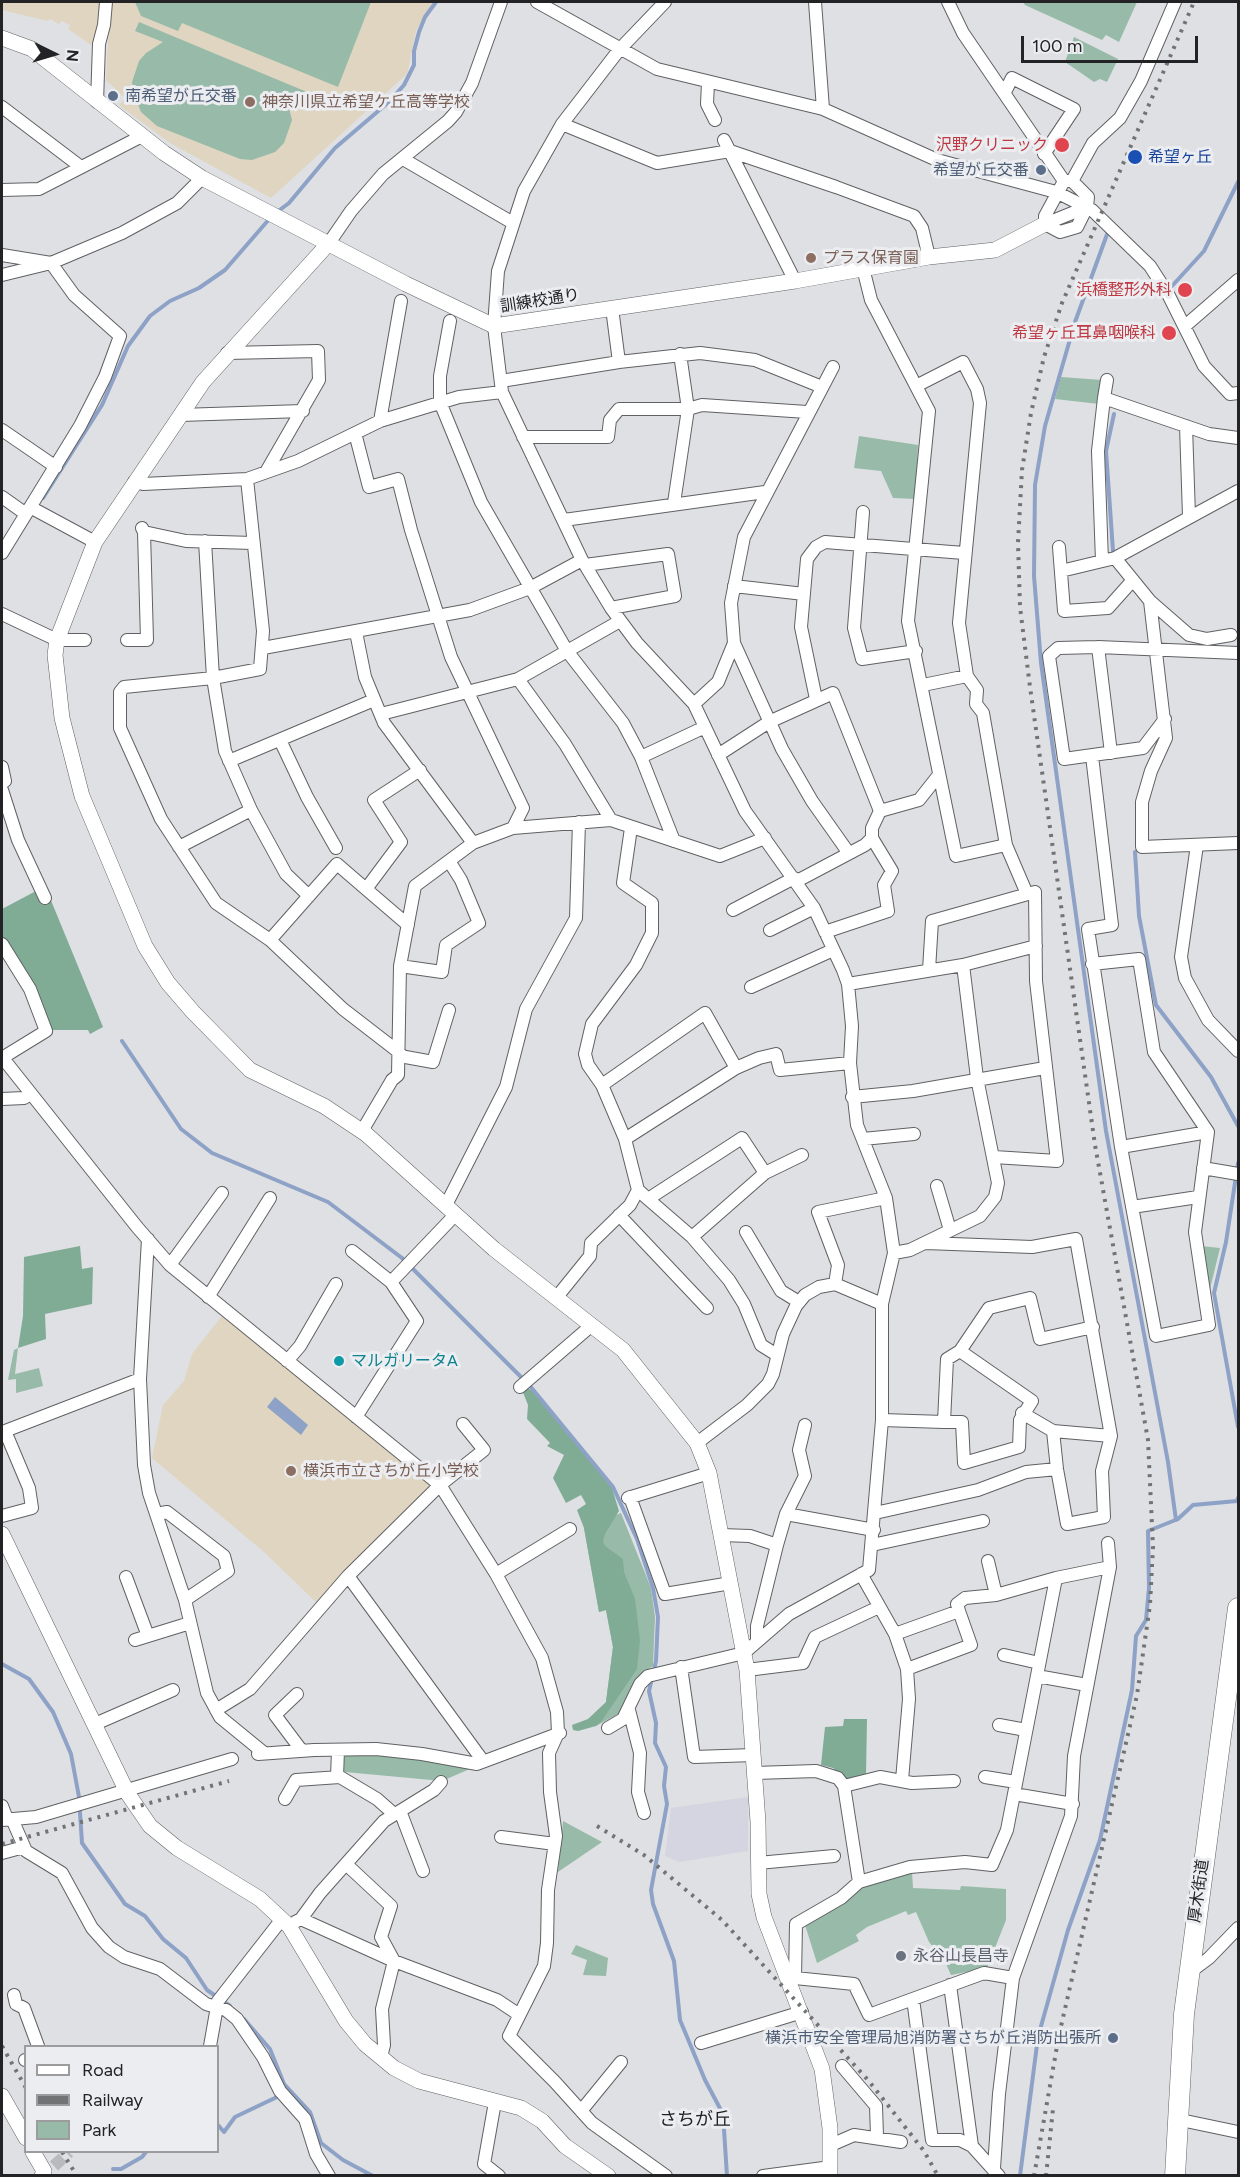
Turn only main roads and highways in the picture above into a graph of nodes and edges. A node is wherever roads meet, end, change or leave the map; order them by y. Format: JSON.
{"nodes":[{"id":1,"x":1239,"y":1608,"type":"edge"},
{"id":2,"x":1175,"y":2175,"type":"edge"}],
"edges":[{"from":1,"to":2,"type":"main road","name":"厚木街道"}]}
